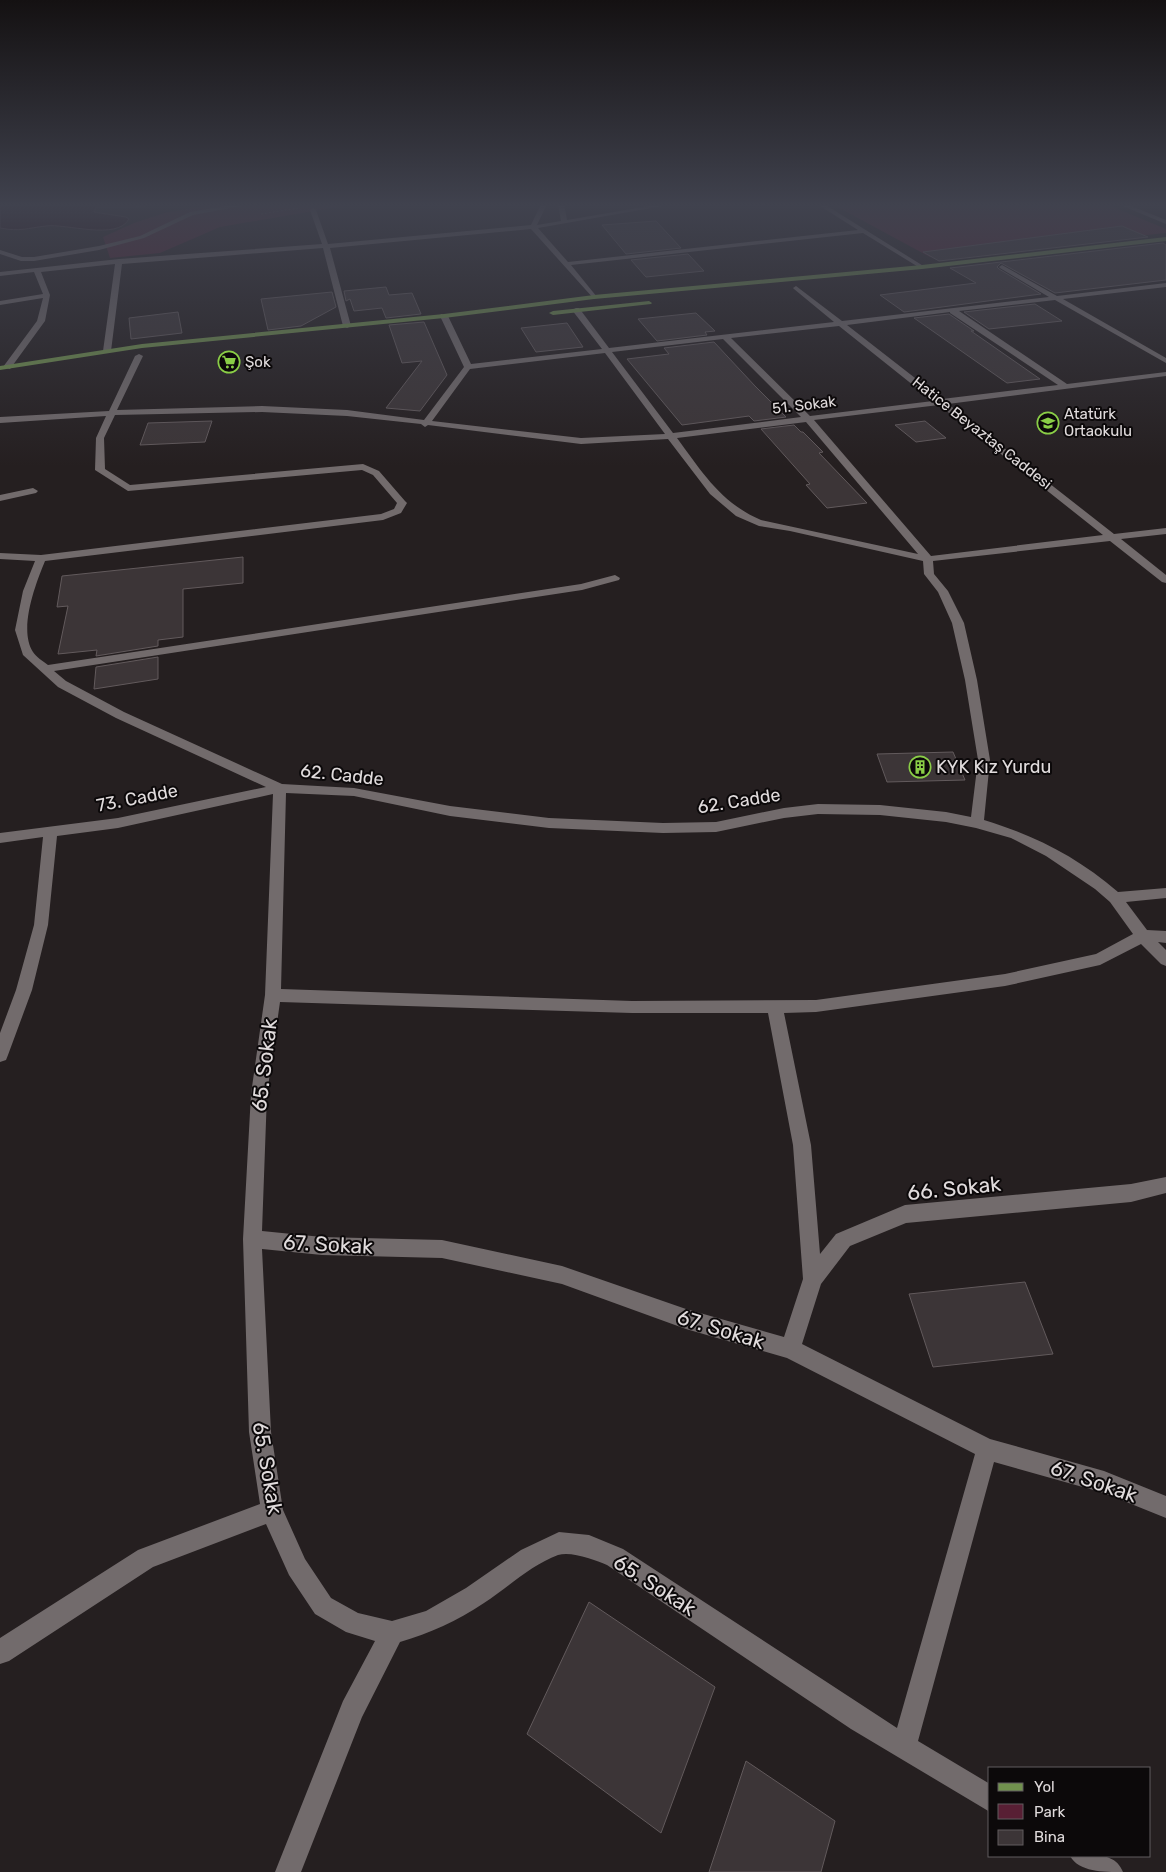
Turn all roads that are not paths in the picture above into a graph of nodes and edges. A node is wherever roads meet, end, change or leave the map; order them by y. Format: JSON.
{"nodes":[{"id":1,"x":45,"y":291,"type":"edge"},
{"id":2,"x":115,"y":291,"type":"edge"},
{"id":3,"x":338,"y":291,"type":"edge"},
{"id":4,"x":589,"y":291,"type":"edge"},
{"id":5,"x":664,"y":291,"type":"edge"},
{"id":6,"x":800,"y":291,"type":"edge"},
{"id":7,"x":1044,"y":291,"type":"edge"},
{"id":8,"x":1121,"y":291,"type":"edge"},
{"id":9,"x":47,"y":295,"type":"junction"},
{"id":10,"x":594,"y":298,"type":"junction"},
{"id":11,"x":1056,"y":298,"type":"junction"},
{"id":12,"x":653,"y":302,"type":"dead end"},
{"id":13,"x":0,"y":303,"type":"edge"},
{"id":14,"x":576,"y":310,"type":"junction"},
{"id":15,"x":953,"y":311,"type":"junction"},
{"id":16,"x":547,"y":313,"type":"dead end"},
{"id":17,"x":446,"y":320,"type":"junction"},
{"id":18,"x":478,"y":320,"type":"dead end"},
{"id":19,"x":843,"y":324,"type":"junction"},
{"id":20,"x":347,"y":326,"type":"junction"},
{"id":21,"x":726,"y":338,"type":"junction"},
{"id":22,"x":254,"y":343,"type":"dead end"},
{"id":23,"x":107,"y":351,"type":"junction"},
{"id":24,"x":606,"y":351,"type":"junction"},
{"id":25,"x":139,"y":356,"type":"dead end"},
{"id":26,"x":1166,"y":361,"type":"edge"},
{"id":27,"x":87,"y":363,"type":"dead end"},
{"id":28,"x":468,"y":366,"type":"junction"},
{"id":29,"x":3,"y":367,"type":"edge"},
{"id":30,"x":1166,"y":374,"type":"edge"},
{"id":31,"x":0,"y":376,"type":"edge"},
{"id":32,"x":1064,"y":386,"type":"junction"},
{"id":33,"x":942,"y":402,"type":"junction"},
{"id":34,"x":113,"y":413,"type":"junction"},
{"id":35,"x":808,"y":418,"type":"junction"},
{"id":36,"x":0,"y":420,"type":"edge"},
{"id":37,"x":425,"y":424,"type":"junction"},
{"id":38,"x":670,"y":436,"type":"junction"},
{"id":39,"x":33,"y":491,"type":"dead end"},
{"id":40,"x":0,"y":498,"type":"edge"},
{"id":41,"x":1166,"y":531,"type":"edge"},
{"id":42,"x":1112,"y":537,"type":"junction"},
{"id":43,"x":0,"y":556,"type":"edge"},
{"id":44,"x":41,"y":558,"type":"junction"},
{"id":45,"x":928,"y":559,"type":"junction"},
{"id":46,"x":615,"y":578,"type":"dead end"},
{"id":47,"x":1166,"y":580,"type":"edge"},
{"id":48,"x":45,"y":669,"type":"junction"},
{"id":49,"x":280,"y":788,"type":"junction"},
{"id":50,"x":977,"y":823,"type":"junction"},
{"id":51,"x":50,"y":833,"type":"junction"},
{"id":52,"x":0,"y":838,"type":"edge"},
{"id":53,"x":1166,"y":893,"type":"edge"},
{"id":54,"x":1115,"y":898,"type":"junction"},
{"id":55,"x":1143,"y":936,"type":"junction"},
{"id":56,"x":1166,"y":937,"type":"edge"},
{"id":57,"x":1166,"y":960,"type":"edge"},
{"id":58,"x":273,"y":995,"type":"junction"},
{"id":59,"x":774,"y":1006,"type":"junction"},
{"id":60,"x":0,"y":1056,"type":"edge"},
{"id":61,"x":1166,"y":1185,"type":"edge"},
{"id":62,"x":252,"y":1239,"type":"junction"},
{"id":63,"x":813,"y":1279,"type":"junction"},
{"id":64,"x":790,"y":1349,"type":"junction"},
{"id":65,"x":987,"y":1450,"type":"junction"},
{"id":66,"x":1166,"y":1507,"type":"edge"},
{"id":67,"x":272,"y":1511,"type":"junction"},
{"id":68,"x":392,"y":1633,"type":"junction"},
{"id":69,"x":0,"y":1652,"type":"edge"},
{"id":70,"x":904,"y":1747,"type":"junction"},
{"id":71,"x":988,"y":1798,"type":"edge"},
{"id":72,"x":1085,"y":1857,"type":"edge"},
{"id":73,"x":288,"y":1872,"type":"edge"},
{"id":74,"x":1110,"y":1872,"type":"edge"}],
"edges":[{"from":1,"to":9,"type":"street"},
{"from":2,"to":23,"type":"street"},
{"from":3,"to":20,"type":"street"},
{"from":4,"to":10,"type":"street"},
{"from":5,"to":10,"type":"main road"},
{"from":6,"to":19,"type":"street","name":"Hatice Beyaztaş Caddesi"},
{"from":7,"to":11,"type":"street"},
{"from":8,"to":11,"type":"street"},
{"from":9,"to":13,"type":"street"},
{"from":9,"to":29,"type":"street"},
{"from":10,"to":17,"type":"main road"},
{"from":11,"to":15,"type":"street"},
{"from":11,"to":26,"type":"street"},
{"from":12,"to":14,"type":"main road"},
{"from":14,"to":16,"type":"main road"},
{"from":14,"to":24,"type":"street"},
{"from":15,"to":19,"type":"street"},
{"from":15,"to":32,"type":"street"},
{"from":17,"to":18,"type":"main road"},
{"from":17,"to":20,"type":"main road"},
{"from":17,"to":22,"type":"main road"},
{"from":17,"to":28,"type":"street"},
{"from":19,"to":21,"type":"street"},
{"from":19,"to":33,"type":"street","name":"Hatice Beyaztaş Caddesi"},
{"from":20,"to":23,"type":"main road"},
{"from":21,"to":24,"type":"street"},
{"from":21,"to":35,"type":"street"},
{"from":23,"to":29,"type":"main road"},
{"from":24,"to":28,"type":"street"},
{"from":24,"to":38,"type":"street"},
{"from":25,"to":34,"type":"street"},
{"from":27,"to":31,"type":"main road"},
{"from":28,"to":37,"type":"street"},
{"from":30,"to":32,"type":"street","name":"51. Sokak"},
{"from":32,"to":33,"type":"street","name":"51. Sokak"},
{"from":33,"to":35,"type":"street","name":"51. Sokak"},
{"from":33,"to":42,"type":"street","name":"Hatice Beyaztaş Caddesi"},
{"from":34,"to":36,"type":"street","name":"51. Sokak"},
{"from":34,"to":37,"type":"street","name":"51. Sokak"},
{"from":34,"to":44,"type":"street"},
{"from":35,"to":38,"type":"street","name":"51. Sokak"},
{"from":35,"to":45,"type":"street"},
{"from":37,"to":38,"type":"street","name":"51. Sokak"},
{"from":38,"to":45,"type":"street"},
{"from":39,"to":40,"type":"street"},
{"from":41,"to":42,"type":"street"},
{"from":42,"to":45,"type":"street"},
{"from":42,"to":47,"type":"street","name":"Hatice Beyaztaş Caddesi"},
{"from":43,"to":44,"type":"street"},
{"from":44,"to":48,"type":"street"},
{"from":45,"to":50,"type":"street"},
{"from":46,"to":48,"type":"street"},
{"from":48,"to":49,"type":"street"},
{"from":49,"to":50,"type":"street","name":"62. Cadde"},
{"from":49,"to":51,"type":"street","name":"73. Cadde"},
{"from":49,"to":58,"type":"street","name":"65. Sokak"},
{"from":50,"to":54,"type":"street","name":"62. Cadde"},
{"from":51,"to":52,"type":"street","name":"73. Cadde"},
{"from":51,"to":60,"type":"street"},
{"from":53,"to":54,"type":"street"},
{"from":54,"to":55,"type":"street","name":"62. Cadde"},
{"from":55,"to":56,"type":"street"},
{"from":55,"to":57,"type":"street"},
{"from":55,"to":59,"type":"street"},
{"from":58,"to":59,"type":"street"},
{"from":58,"to":62,"type":"street","name":"65. Sokak"},
{"from":59,"to":63,"type":"street"},
{"from":61,"to":63,"type":"street","name":"66. Sokak"},
{"from":62,"to":64,"type":"street","name":"67. Sokak"},
{"from":62,"to":67,"type":"street","name":"65. Sokak"},
{"from":63,"to":64,"type":"street","name":"66. Sokak"},
{"from":64,"to":65,"type":"street","name":"67. Sokak"},
{"from":65,"to":66,"type":"street","name":"67. Sokak"},
{"from":65,"to":70,"type":"street"},
{"from":67,"to":68,"type":"street","name":"65. Sokak"},
{"from":67,"to":69,"type":"street"},
{"from":68,"to":70,"type":"street","name":"65. Sokak"},
{"from":68,"to":73,"type":"street"},
{"from":70,"to":71,"type":"street","name":"65. Sokak"},
{"from":72,"to":74,"type":"street"}]}
